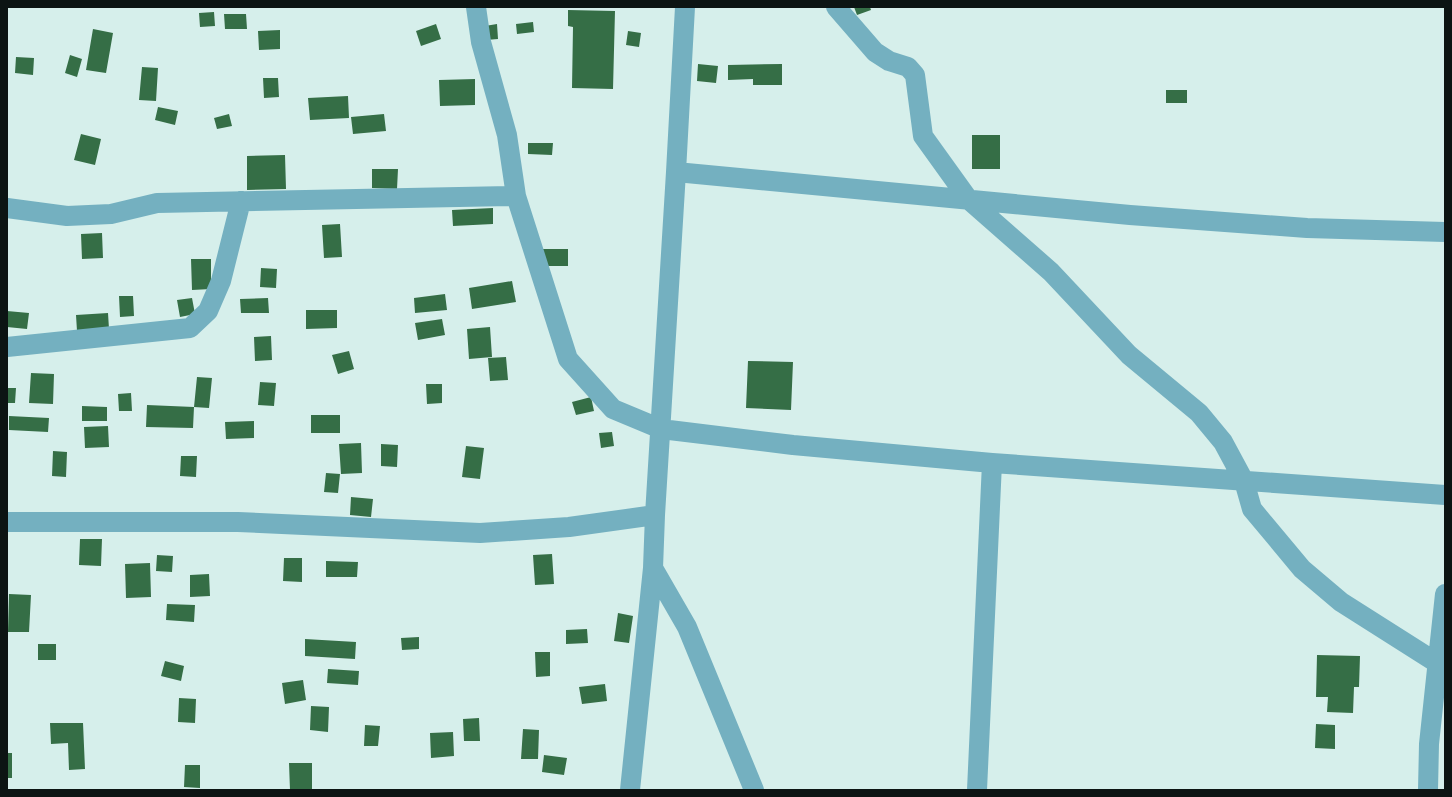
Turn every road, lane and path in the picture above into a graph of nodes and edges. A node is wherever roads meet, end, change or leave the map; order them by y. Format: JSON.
{"nodes":[{"id":1,"x":476,"y":7,"type":"edge"},
{"id":2,"x":684,"y":7,"type":"edge"},
{"id":3,"x":836,"y":7,"type":"edge"},
{"id":4,"x":676,"y":172,"type":"junction"},
{"id":5,"x":516,"y":196,"type":"junction"},
{"id":6,"x":969,"y":200,"type":"junction"},
{"id":7,"x":241,"y":201,"type":"junction"},
{"id":8,"x":7,"y":208,"type":"edge"},
{"id":9,"x":1445,"y":232,"type":"edge"},
{"id":10,"x":7,"y":347,"type":"edge"},
{"id":11,"x":661,"y":429,"type":"junction"},
{"id":12,"x":992,"y":463,"type":"junction"},
{"id":13,"x":1244,"y":481,"type":"junction"},
{"id":14,"x":1445,"y":495,"type":"edge"},
{"id":15,"x":655,"y":515,"type":"junction"},
{"id":16,"x":7,"y":522,"type":"edge"},
{"id":17,"x":653,"y":568,"type":"junction"},
{"id":18,"x":1445,"y":594,"type":"edge"},
{"id":19,"x":1441,"y":666,"type":"edge"},
{"id":20,"x":630,"y":790,"type":"edge"},
{"id":21,"x":754,"y":790,"type":"edge"},
{"id":22,"x":977,"y":790,"type":"edge"},
{"id":23,"x":1428,"y":790,"type":"edge"}],
"edges":[{"from":1,"to":5,"type":"street"},
{"from":2,"to":4,"type":"street"},
{"from":3,"to":6,"type":"street"},
{"from":4,"to":6,"type":"street"},
{"from":4,"to":11,"type":"street"},
{"from":5,"to":7,"type":"street"},
{"from":5,"to":11,"type":"street"},
{"from":6,"to":9,"type":"street"},
{"from":6,"to":13,"type":"street"},
{"from":7,"to":8,"type":"street"},
{"from":7,"to":10,"type":"street"},
{"from":11,"to":12,"type":"street"},
{"from":11,"to":15,"type":"street"},
{"from":12,"to":13,"type":"street"},
{"from":12,"to":22,"type":"street"},
{"from":13,"to":14,"type":"street"},
{"from":13,"to":19,"type":"street"},
{"from":15,"to":16,"type":"street"},
{"from":15,"to":17,"type":"street"},
{"from":17,"to":20,"type":"street"},
{"from":17,"to":21,"type":"street"},
{"from":18,"to":19,"type":"street"},
{"from":19,"to":23,"type":"street"}]}
